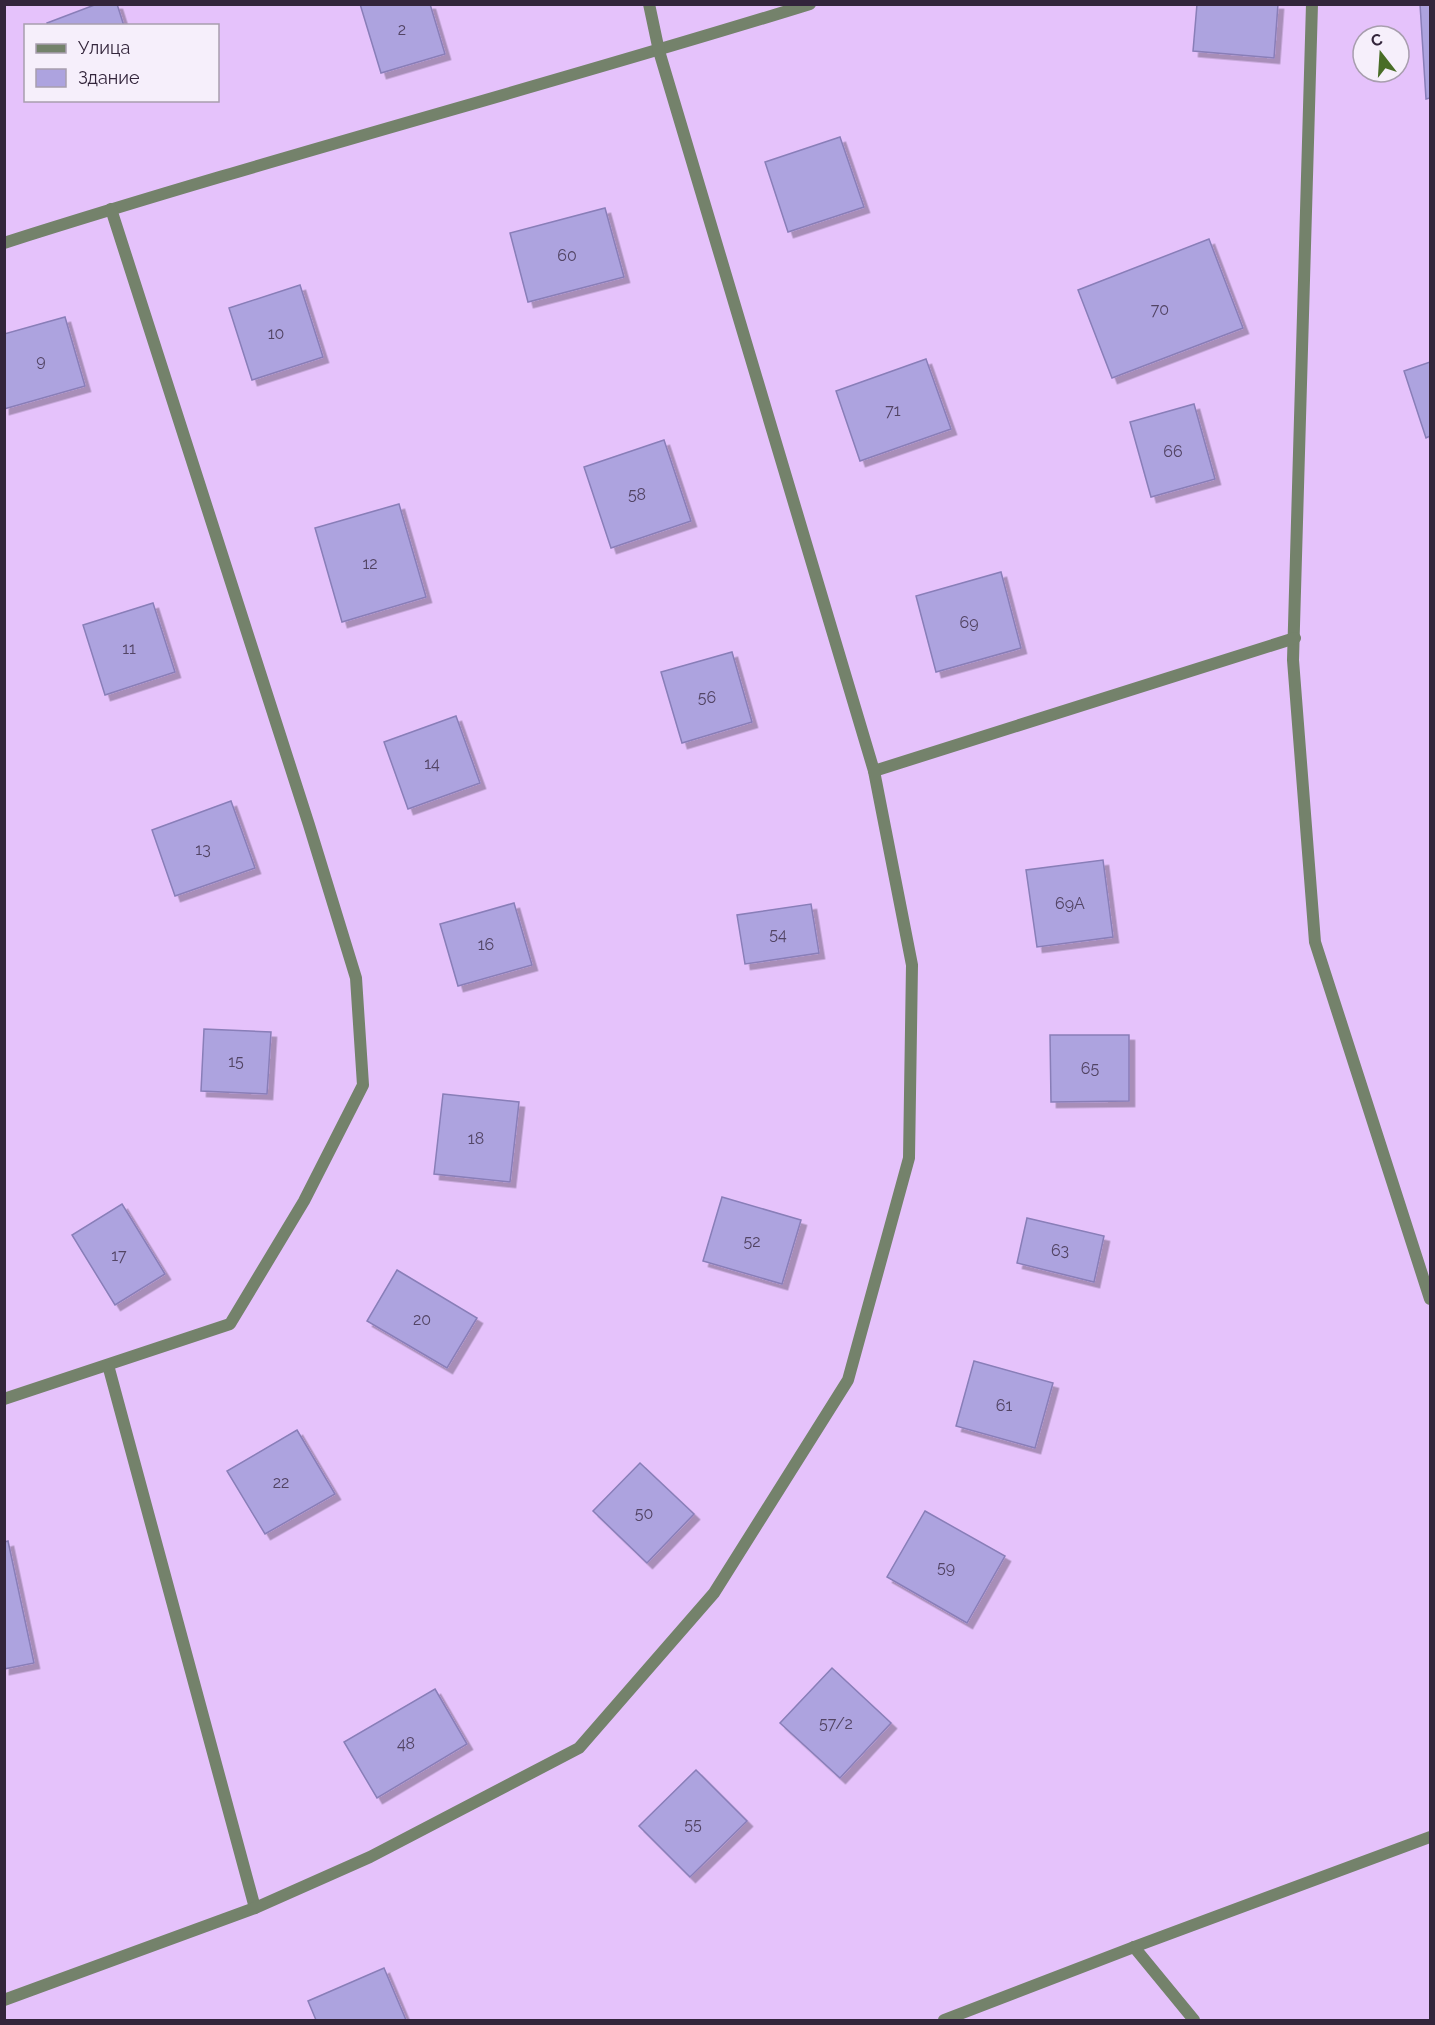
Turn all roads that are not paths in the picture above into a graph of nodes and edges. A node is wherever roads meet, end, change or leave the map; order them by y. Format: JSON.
{"nodes":[{"id":1,"x":649,"y":4,"type":"edge"},
{"id":2,"x":810,"y":4,"type":"edge"},
{"id":3,"x":1312,"y":4,"type":"edge"},
{"id":4,"x":659,"y":51,"type":"junction"},
{"id":5,"x":111,"y":209,"type":"junction"},
{"id":6,"x":4,"y":243,"type":"edge"},
{"id":7,"x":1295,"y":638,"type":"junction"},
{"id":8,"x":874,"y":771,"type":"junction"},
{"id":9,"x":1431,"y":1299,"type":"edge"},
{"id":10,"x":108,"y":1365,"type":"junction"},
{"id":11,"x":4,"y":1399,"type":"edge"},
{"id":12,"x":1431,"y":1837,"type":"edge"},
{"id":13,"x":255,"y":1908,"type":"junction"},
{"id":14,"x":1134,"y":1947,"type":"junction"},
{"id":15,"x":4,"y":2000,"type":"edge"},
{"id":16,"x":944,"y":2020,"type":"edge"},
{"id":17,"x":1194,"y":2020,"type":"edge"}],
"edges":[{"from":1,"to":4,"type":"street"},
{"from":2,"to":4,"type":"street"},
{"from":3,"to":7,"type":"street"},
{"from":4,"to":5,"type":"street"},
{"from":4,"to":8,"type":"street"},
{"from":5,"to":6,"type":"street"},
{"from":5,"to":10,"type":"street"},
{"from":7,"to":8,"type":"street"},
{"from":7,"to":9,"type":"street"},
{"from":8,"to":13,"type":"street"},
{"from":10,"to":11,"type":"street"},
{"from":10,"to":13,"type":"street"},
{"from":12,"to":14,"type":"street"},
{"from":13,"to":15,"type":"street"},
{"from":14,"to":16,"type":"street"},
{"from":14,"to":17,"type":"street"}]}
